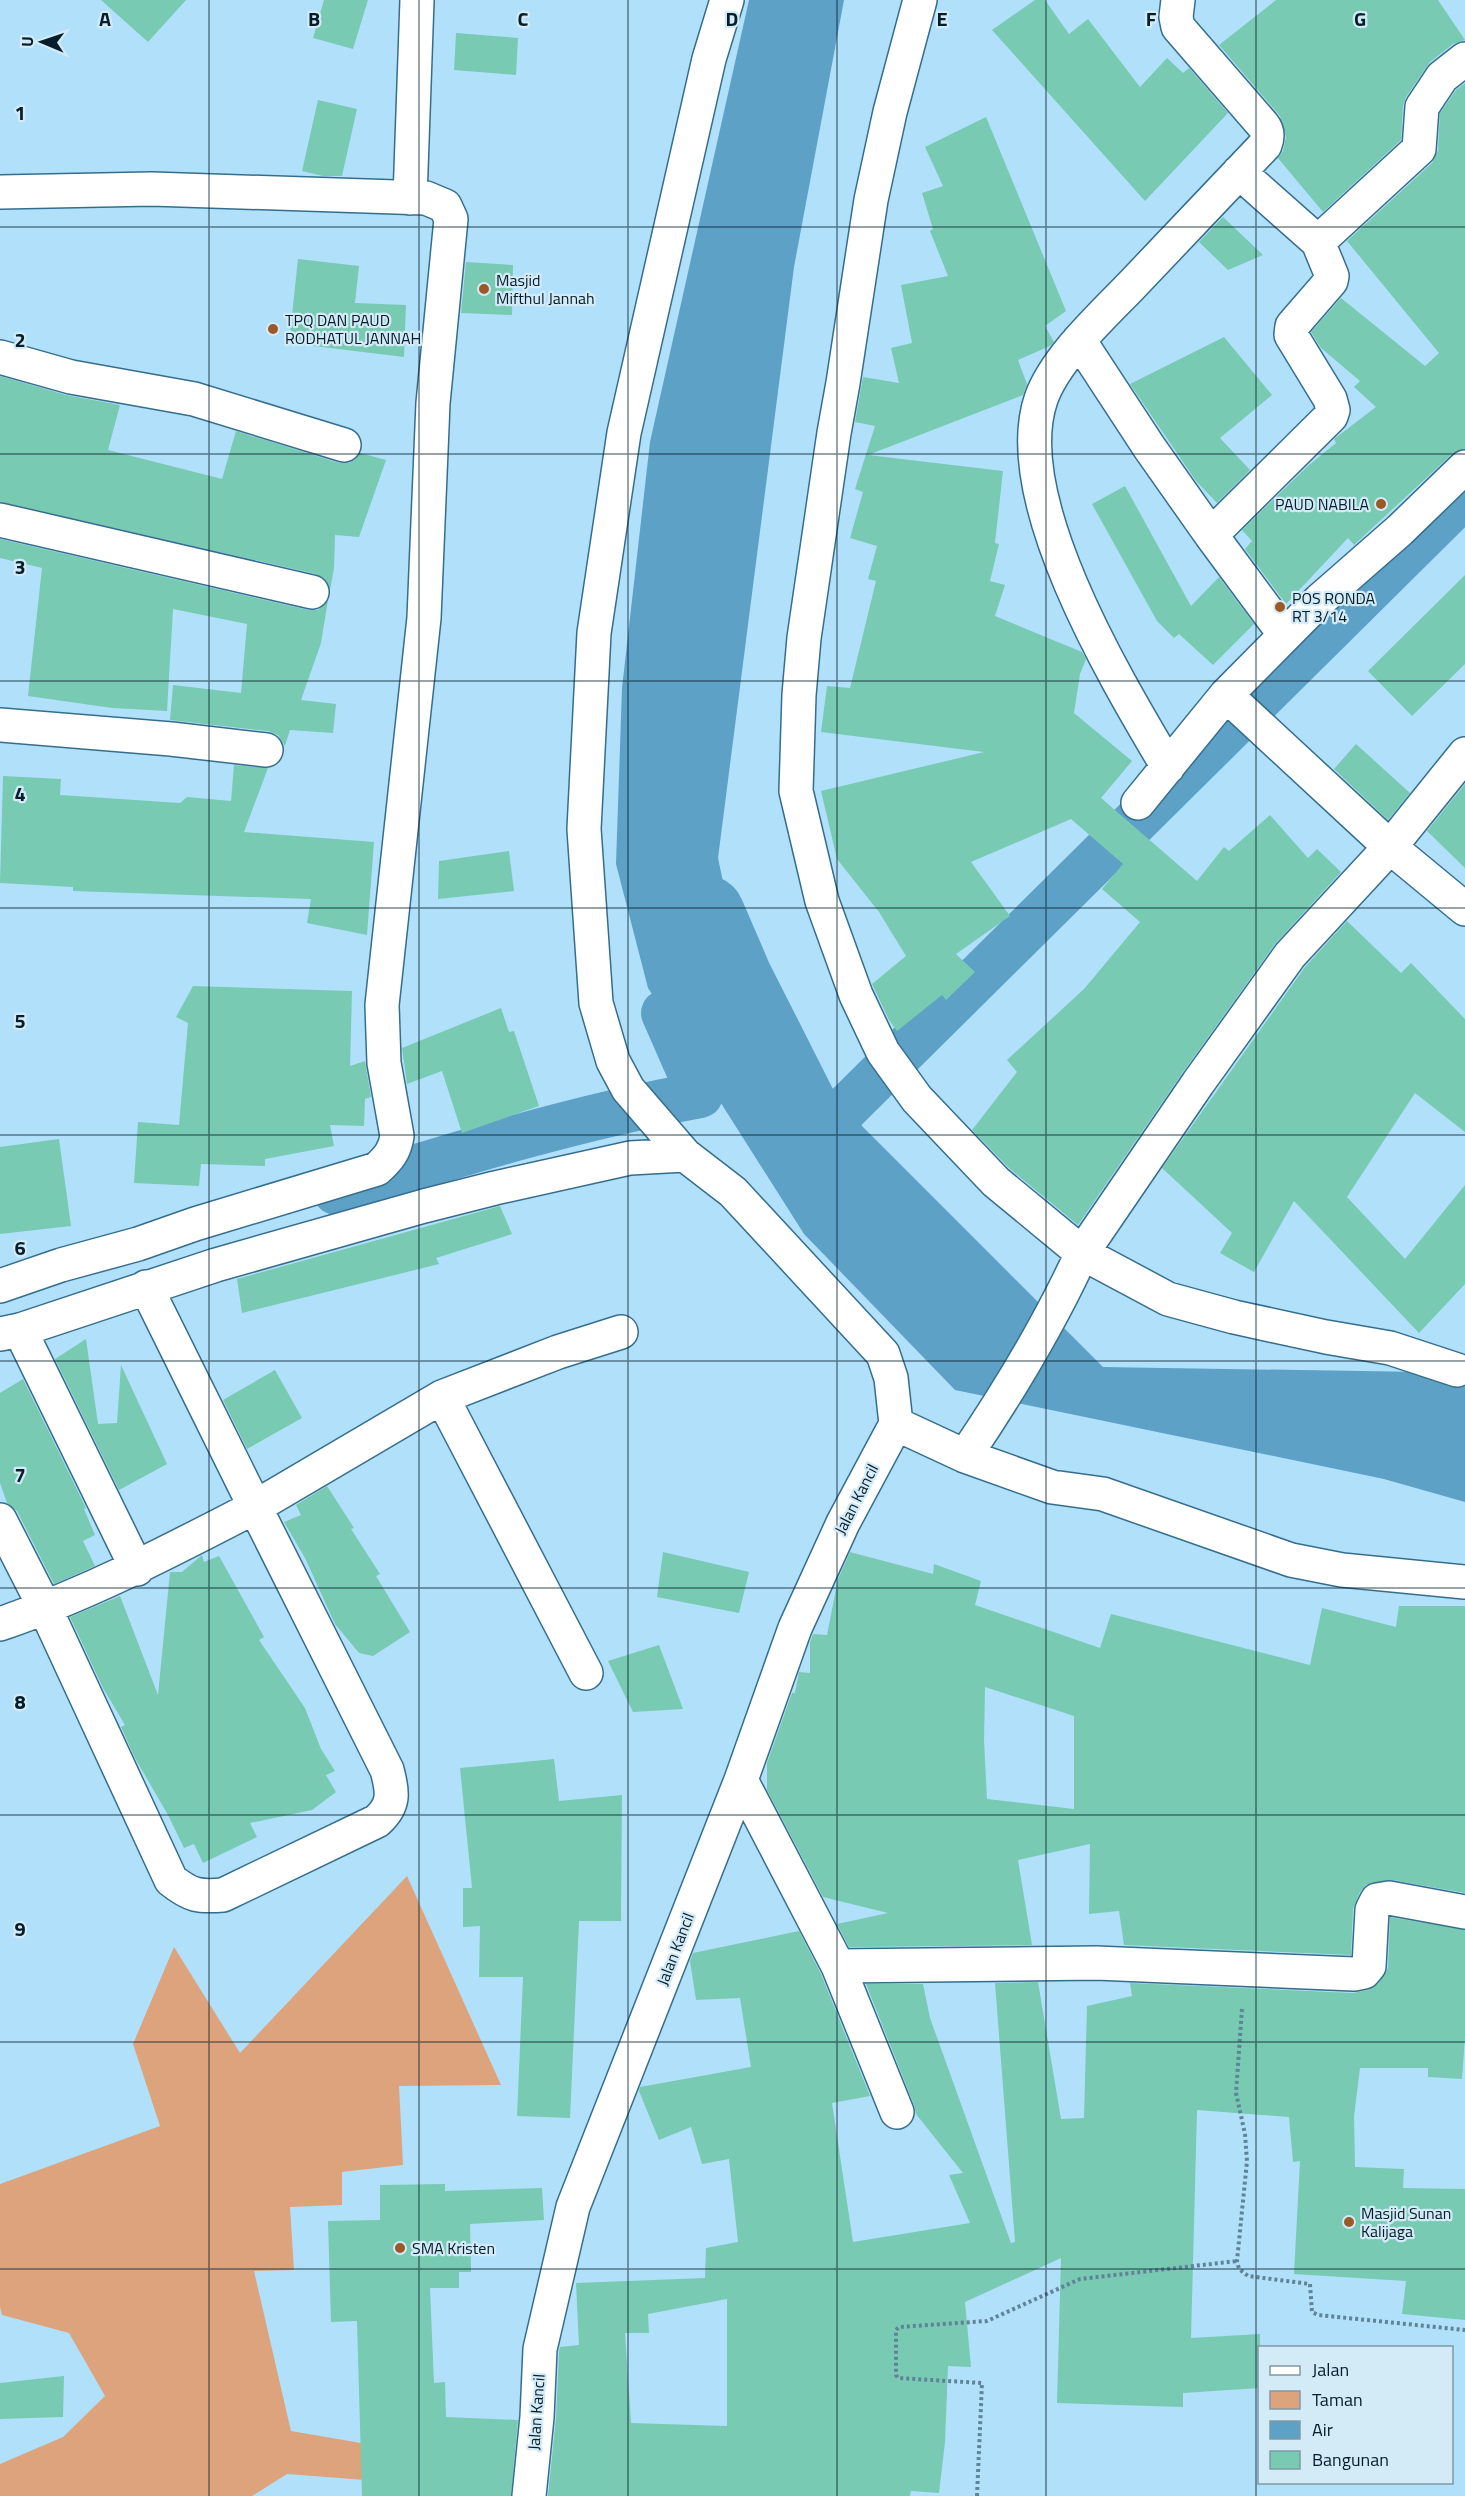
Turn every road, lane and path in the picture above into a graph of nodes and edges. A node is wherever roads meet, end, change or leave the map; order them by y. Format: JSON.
{"nodes":[{"id":1,"x":417,"y":0,"type":"edge"},
{"id":2,"x":727,"y":0,"type":"edge"},
{"id":3,"x":920,"y":0,"type":"edge"},
{"id":4,"x":1178,"y":0,"type":"edge"},
{"id":5,"x":1465,"y":59,"type":"edge"},
{"id":6,"x":1239,"y":172,"type":"junction"},
{"id":7,"x":0,"y":192,"type":"edge"},
{"id":8,"x":410,"y":198,"type":"junction"},
{"id":9,"x":1318,"y":242,"type":"junction"},
{"id":10,"x":1079,"y":340,"type":"junction"},
{"id":11,"x":0,"y":357,"type":"edge"},
{"id":12,"x":344,"y":445,"type":"dead end"},
{"id":13,"x":1465,"y":467,"type":"edge"},
{"id":14,"x":0,"y":520,"type":"edge"},
{"id":15,"x":1211,"y":535,"type":"junction"},
{"id":16,"x":312,"y":592,"type":"dead end"},
{"id":17,"x":1285,"y":634,"type":"junction"},
{"id":18,"x":1230,"y":698,"type":"junction"},
{"id":19,"x":0,"y":725,"type":"edge"},
{"id":20,"x":266,"y":750,"type":"dead end"},
{"id":21,"x":1465,"y":754,"type":"edge"},
{"id":22,"x":1168,"y":767,"type":"junction"},
{"id":23,"x":1138,"y":803,"type":"dead end"},
{"id":24,"x":1390,"y":847,"type":"junction"},
{"id":25,"x":1465,"y":909,"type":"edge"},
{"id":26,"x":685,"y":1155,"type":"junction"},
{"id":27,"x":1077,"y":1265,"type":"junction"},
{"id":28,"x":0,"y":1286,"type":"edge"},
{"id":29,"x":146,"y":1287,"type":"junction"},
{"id":30,"x":10,"y":1332,"type":"edge"},
{"id":31,"x":621,"y":1332,"type":"dead end"},
{"id":32,"x":1457,"y":1371,"type":"dead end"},
{"id":33,"x":442,"y":1397,"type":"junction"},
{"id":34,"x":896,"y":1424,"type":"junction"},
{"id":35,"x":965,"y":1456,"type":"junction"},
{"id":36,"x":255,"y":1507,"type":"junction"},
{"id":37,"x":0,"y":1520,"type":"edge"},
{"id":38,"x":137,"y":1569,"type":"junction"},
{"id":39,"x":1465,"y":1582,"type":"edge"},
{"id":40,"x":45,"y":1608,"type":"junction"},
{"id":41,"x":0,"y":1624,"type":"edge"},
{"id":42,"x":586,"y":1673,"type":"dead end"},
{"id":43,"x":741,"y":1780,"type":"junction"},
{"id":44,"x":1465,"y":1912,"type":"edge"},
{"id":45,"x":838,"y":1965,"type":"junction"},
{"id":46,"x":1245,"y":1969,"type":"junction"},
{"id":47,"x":897,"y":2112,"type":"dead end"},
{"id":48,"x":1237,"y":2260,"type":"junction"},
{"id":49,"x":1465,"y":2330,"type":"edge"},
{"id":50,"x":529,"y":2496,"type":"edge"},
{"id":51,"x":977,"y":2496,"type":"edge"}],
"edges":[{"from":1,"to":8,"type":"street"},
{"from":2,"to":26,"type":"street"},
{"from":3,"to":27,"type":"street"},
{"from":4,"to":6,"type":"street"},
{"from":5,"to":9,"type":"street"},
{"from":6,"to":9,"type":"street"},
{"from":6,"to":10,"type":"street"},
{"from":7,"to":8,"type":"street"},
{"from":8,"to":28,"type":"street"},
{"from":9,"to":15,"type":"street"},
{"from":10,"to":15,"type":"street"},
{"from":10,"to":22,"type":"street"},
{"from":11,"to":12,"type":"street"},
{"from":13,"to":17,"type":"street"},
{"from":14,"to":16,"type":"street"},
{"from":15,"to":17,"type":"street"},
{"from":17,"to":18,"type":"street"},
{"from":18,"to":22,"type":"street"},
{"from":18,"to":24,"type":"street"},
{"from":19,"to":20,"type":"street"},
{"from":21,"to":24,"type":"street"},
{"from":22,"to":23,"type":"street"},
{"from":24,"to":25,"type":"street"},
{"from":24,"to":27,"type":"street"},
{"from":26,"to":29,"type":"street"},
{"from":26,"to":34,"type":"street"},
{"from":27,"to":32,"type":"street"},
{"from":27,"to":35,"type":"street"},
{"from":29,"to":30,"type":"street"},
{"from":29,"to":36,"type":"street"},
{"from":30,"to":38,"type":"street"},
{"from":31,"to":33,"type":"street"},
{"from":33,"to":36,"type":"street"},
{"from":33,"to":42,"type":"street"},
{"from":34,"to":35,"type":"street"},
{"from":34,"to":43,"type":"street","name":"Jalan Kancil"},
{"from":35,"to":39,"type":"street"},
{"from":36,"to":38,"type":"street"},
{"from":36,"to":40,"type":"street"},
{"from":37,"to":40,"type":"street"},
{"from":38,"to":40,"type":"street"},
{"from":40,"to":41,"type":"street"},
{"from":43,"to":45,"type":"street"},
{"from":43,"to":50,"type":"street","name":"Jalan Kancil"},
{"from":44,"to":46,"type":"street"},
{"from":45,"to":46,"type":"street"},
{"from":45,"to":47,"type":"street"},
{"from":46,"to":48,"type":"path"},
{"from":48,"to":49,"type":"path"},
{"from":48,"to":51,"type":"path"}]}
